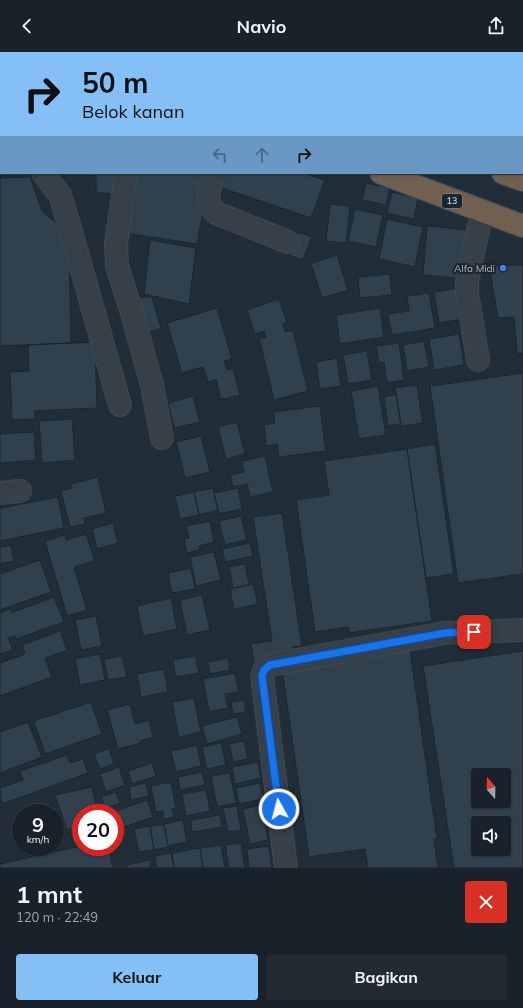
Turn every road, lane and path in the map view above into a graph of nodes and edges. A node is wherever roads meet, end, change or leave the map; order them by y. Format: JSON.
{"nodes":[{"id":1,"x":0,"y":52,"type":"edge"},
{"id":2,"x":0,"y":56,"type":"edge"},
{"id":3,"x":43,"y":174,"type":"edge"},
{"id":4,"x":126,"y":174,"type":"edge"},
{"id":5,"x":214,"y":174,"type":"edge"},
{"id":6,"x":384,"y":174,"type":"edge"},
{"id":7,"x":482,"y":212,"type":"junction"},
{"id":8,"x":523,"y":226,"type":"edge"},
{"id":9,"x":288,"y":242,"type":"dead end"},
{"id":10,"x":478,"y":360,"type":"dead end"},
{"id":11,"x":120,"y":405,"type":"dead end"},
{"id":12,"x":162,"y":438,"type":"dead end"},
{"id":13,"x":523,"y":630,"type":"edge"},
{"id":14,"x":286,"y":868,"type":"edge"}],
"edges":[{"from":1,"to":2,"type":"lane"},
{"from":3,"to":11,"type":"lane"},
{"from":4,"to":12,"type":"lane"},
{"from":5,"to":9,"type":"lane"},
{"from":6,"to":7,"type":"highway","number":"13"},
{"from":7,"to":8,"type":"highway","number":"13"},
{"from":7,"to":10,"type":"lane"},
{"from":13,"to":14,"type":"lane"}]}
